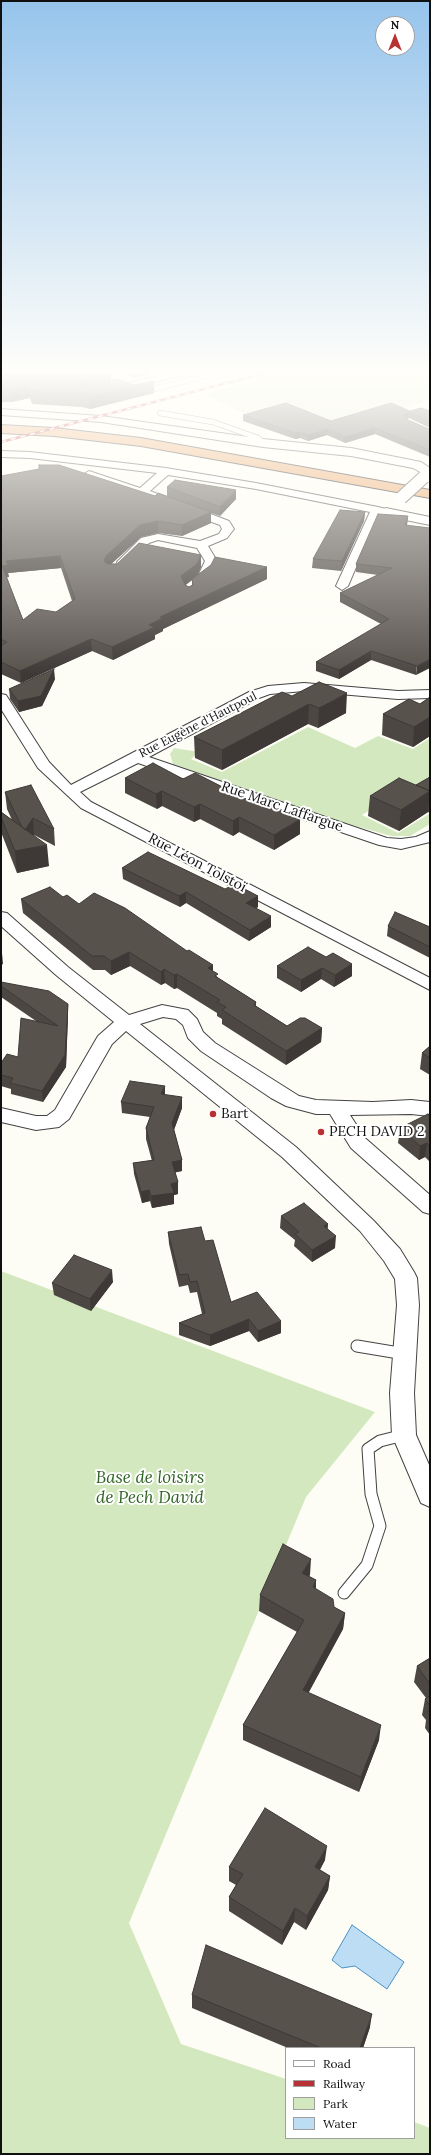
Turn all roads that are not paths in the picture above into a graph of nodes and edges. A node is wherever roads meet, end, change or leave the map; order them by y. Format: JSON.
{"nodes":[{"id":1,"x":89,"y":474,"type":"edge"},
{"id":2,"x":163,"y":474,"type":"edge"},
{"id":3,"x":181,"y":474,"type":"edge"},
{"id":4,"x":316,"y":474,"type":"edge"},
{"id":5,"x":418,"y":474,"type":"edge"},
{"id":6,"x":428,"y":475,"type":"edge"},
{"id":7,"x":142,"y":492,"type":"junction"},
{"id":8,"x":430,"y":494,"type":"edge"},
{"id":9,"x":382,"y":511,"type":"junction"},
{"id":10,"x":430,"y":521,"type":"edge"},
{"id":11,"x":201,"y":545,"type":"junction"},
{"id":12,"x":112,"y":572,"type":"edge"},
{"id":13,"x":201,"y":578,"type":"edge"},
{"id":14,"x":342,"y":586,"type":"dead end"},
{"id":15,"x":430,"y":694,"type":"edge"},
{"id":16,"x":1,"y":698,"type":"edge"},
{"id":17,"x":135,"y":757,"type":"junction"},
{"id":18,"x":69,"y":791,"type":"junction"},
{"id":19,"x":430,"y":836,"type":"edge"},
{"id":20,"x":1,"y":917,"type":"edge"},
{"id":21,"x":430,"y":985,"type":"edge"},
{"id":22,"x":125,"y":1022,"type":"junction"},
{"id":23,"x":336,"y":1108,"type":"junction"},
{"id":24,"x":430,"y":1109,"type":"edge"},
{"id":25,"x":1,"y":1115,"type":"edge"},
{"id":26,"x":430,"y":1207,"type":"edge"},
{"id":27,"x":357,"y":1346,"type":"dead end"},
{"id":28,"x":406,"y":1354,"type":"junction"},
{"id":29,"x":404,"y":1435,"type":"junction"},
{"id":30,"x":430,"y":1496,"type":"edge"},
{"id":31,"x":344,"y":1593,"type":"dead end"}],
"edges":[{"from":1,"to":7,"type":"street"},
{"from":2,"to":7,"type":"street"},
{"from":3,"to":9,"type":"street"},
{"from":4,"to":8,"type":"highway"},
{"from":5,"to":6,"type":"highway"},
{"from":6,"to":9,"type":"street","bridge":true},
{"from":7,"to":11,"type":"street"},
{"from":9,"to":10,"type":"street"},
{"from":9,"to":14,"type":"street"},
{"from":11,"to":12,"type":"street"},
{"from":11,"to":13,"type":"street"},
{"from":15,"to":17,"type":"street","name":"Rue Eugène d'Hautpoul"},
{"from":16,"to":18,"type":"street","name":"Rue Léon Tolstoï"},
{"from":17,"to":18,"type":"street","name":"Rue Eugène d'Hautpoul"},
{"from":17,"to":19,"type":"street","name":"Rue Marc Laffargue"},
{"from":18,"to":21,"type":"street","name":"Rue Léon Tolstoï"},
{"from":20,"to":22,"type":"street"},
{"from":22,"to":23,"type":"street"},
{"from":22,"to":25,"type":"street"},
{"from":22,"to":28,"type":"street"},
{"from":23,"to":24,"type":"street"},
{"from":23,"to":26,"type":"street"},
{"from":27,"to":28,"type":"lane"},
{"from":28,"to":29,"type":"street"},
{"from":29,"to":30,"type":"street"},
{"from":29,"to":31,"type":"lane"}]}
